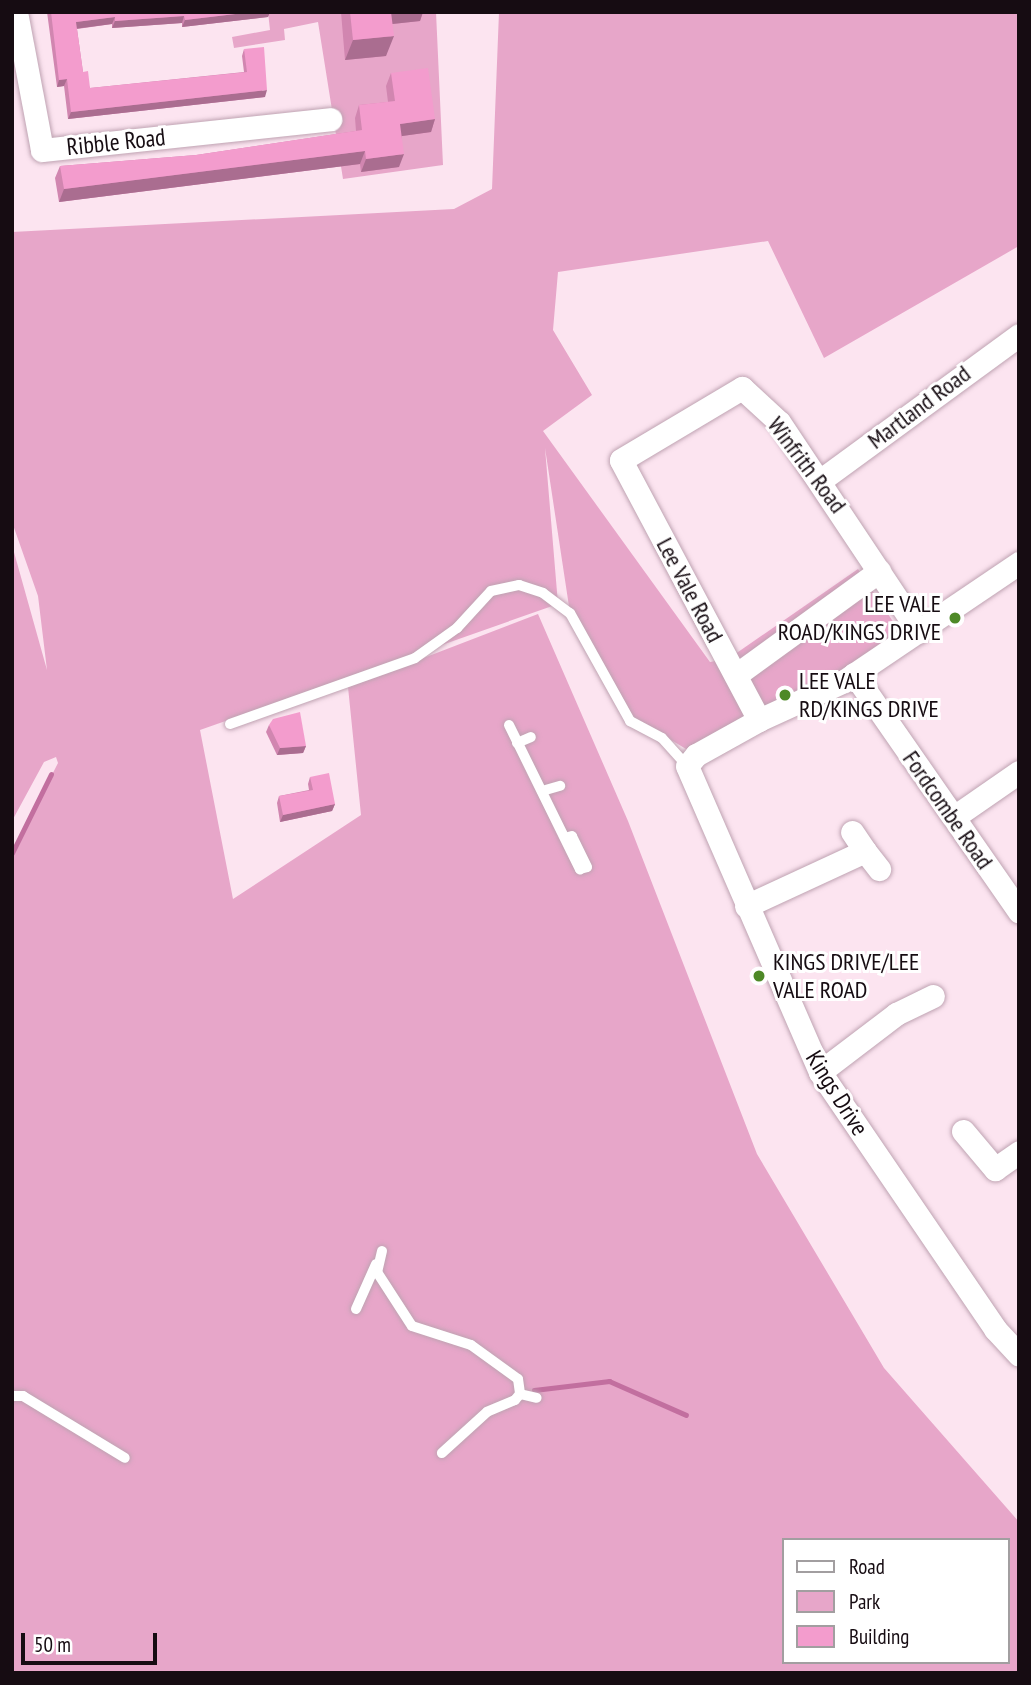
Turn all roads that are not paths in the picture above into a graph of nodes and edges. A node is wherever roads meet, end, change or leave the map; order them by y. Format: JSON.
{"nodes":[{"id":1,"x":16,"y":12,"type":"edge"},
{"id":2,"x":330,"y":119,"type":"dead end"},
{"id":3,"x":1019,"y":335,"type":"edge"},
{"id":4,"x":621,"y":460,"type":"joint"},
{"id":5,"x":821,"y":480,"type":"junction"},
{"id":6,"x":1019,"y":564,"type":"edge"},
{"id":7,"x":879,"y":571,"type":"junction"},
{"id":8,"x":919,"y":632,"type":"junction"},
{"id":9,"x":854,"y":674,"type":"junction"},
{"id":10,"x":736,"y":676,"type":"junction"},
{"id":11,"x":759,"y":720,"type":"junction"},
{"id":12,"x":230,"y":724,"type":"dead end"},
{"id":13,"x":509,"y":725,"type":"dead end"},
{"id":14,"x":531,"y":737,"type":"dead end"},
{"id":15,"x":517,"y":743,"type":"junction"},
{"id":16,"x":687,"y":766,"type":"junction"},
{"id":17,"x":1019,"y":772,"type":"edge"},
{"id":18,"x":560,"y":786,"type":"dead end"},
{"id":19,"x":542,"y":791,"type":"junction"},
{"id":20,"x":954,"y":817,"type":"junction"},
{"id":21,"x":587,"y":841,"type":"dead end"},
{"id":22,"x":866,"y":850,"type":"dead end"},
{"id":23,"x":746,"y":906,"type":"junction"},
{"id":24,"x":1019,"y":911,"type":"edge"},
{"id":25,"x":933,"y":996,"type":"dead end"},
{"id":26,"x":820,"y":1072,"type":"junction"},
{"id":27,"x":963,"y":1131,"type":"dead end"},
{"id":28,"x":1019,"y":1152,"type":"edge"},
{"id":29,"x":382,"y":1251,"type":"dead end"},
{"id":30,"x":376,"y":1264,"type":"junction"},
{"id":31,"x":356,"y":1310,"type":"dead end"},
{"id":32,"x":1019,"y":1355,"type":"edge"},
{"id":33,"x":520,"y":1394,"type":"junction"},
{"id":34,"x":12,"y":1396,"type":"edge"},
{"id":35,"x":537,"y":1398,"type":"dead end"},
{"id":36,"x":442,"y":1453,"type":"dead end"},
{"id":37,"x":125,"y":1458,"type":"dead end"}],
"edges":[{"from":1,"to":2,"type":"street","name":"Ribble Road"},
{"from":3,"to":5,"type":"street","name":"Martland Road"},
{"from":4,"to":5,"type":"street","name":"Winfrith Road"},
{"from":4,"to":10,"type":"street","name":"Lee Vale Road"},
{"from":5,"to":7,"type":"street","name":"Winfrith Road"},
{"from":6,"to":8,"type":"street"},
{"from":7,"to":8,"type":"street","name":"Winfrith Road"},
{"from":7,"to":10,"type":"street"},
{"from":8,"to":9,"type":"street"},
{"from":9,"to":11,"type":"street"},
{"from":9,"to":20,"type":"street","name":"Fordcombe Road"},
{"from":10,"to":11,"type":"street","name":"Lee Vale Road"},
{"from":11,"to":16,"type":"street"},
{"from":12,"to":16,"type":"lane"},
{"from":13,"to":15,"type":"lane"},
{"from":14,"to":15,"type":"lane"},
{"from":15,"to":19,"type":"lane"},
{"from":16,"to":23,"type":"street","name":"Kings Drive"},
{"from":17,"to":20,"type":"street"},
{"from":18,"to":19,"type":"lane"},
{"from":19,"to":21,"type":"lane"},
{"from":20,"to":24,"type":"street","name":"Fordcombe Road"},
{"from":22,"to":23,"type":"street"},
{"from":23,"to":26,"type":"street","name":"Kings Drive"},
{"from":25,"to":26,"type":"street"},
{"from":26,"to":32,"type":"street","name":"Kings Drive"},
{"from":27,"to":28,"type":"street"},
{"from":29,"to":30,"type":"lane"},
{"from":30,"to":31,"type":"lane"},
{"from":30,"to":33,"type":"lane"},
{"from":33,"to":35,"type":"lane"},
{"from":33,"to":36,"type":"lane"},
{"from":34,"to":37,"type":"lane"}]}
